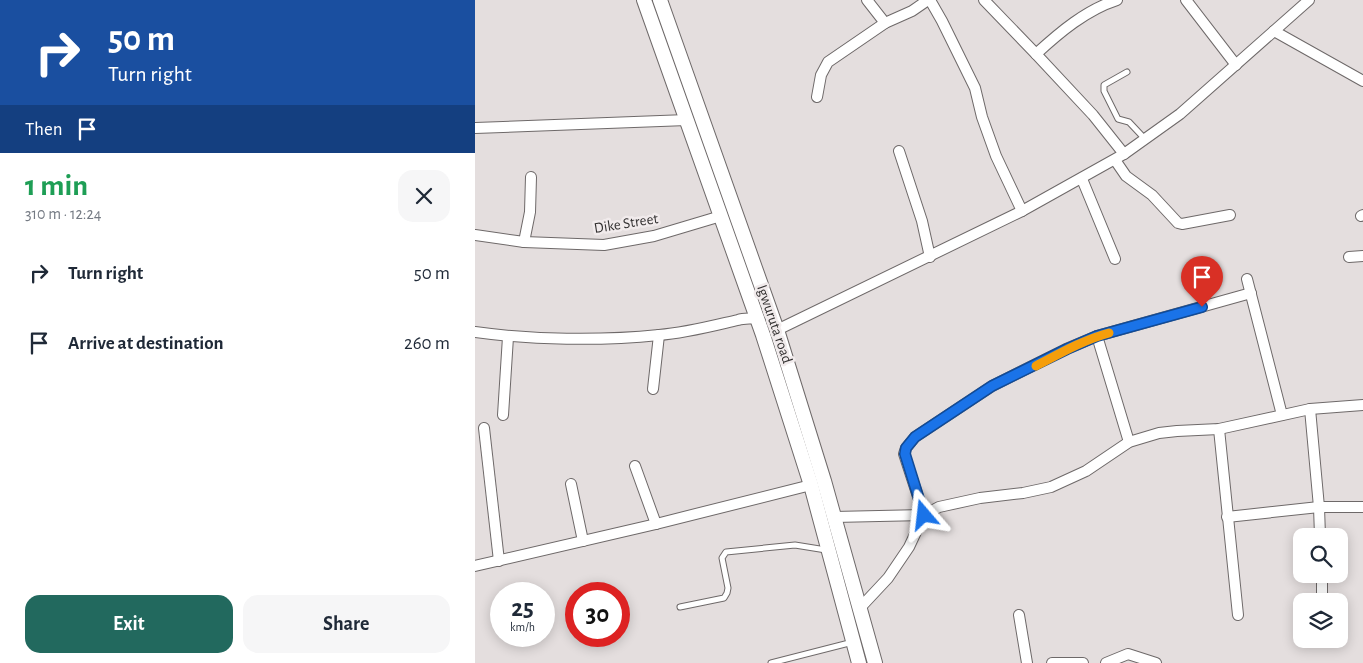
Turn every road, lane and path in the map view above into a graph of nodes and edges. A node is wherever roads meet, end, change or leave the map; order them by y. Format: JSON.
{"nodes":[{"id":1,"x":645,"y":0,"type":"edge"},
{"id":2,"x":660,"y":0,"type":"edge"},
{"id":3,"x":867,"y":0,"type":"edge"},
{"id":4,"x":929,"y":0,"type":"edge"},
{"id":5,"x":984,"y":0,"type":"edge"},
{"id":6,"x":1117,"y":0,"type":"edge"},
{"id":7,"x":1186,"y":0,"type":"edge"},
{"id":8,"x":1309,"y":0,"type":"edge"},
{"id":9,"x":885,"y":23,"type":"junction"},
{"id":10,"x":1273,"y":31,"type":"junction"},
{"id":11,"x":1036,"y":54,"type":"junction"},
{"id":12,"x":1236,"y":65,"type":"junction"},
{"id":13,"x":1127,"y":72,"type":"dead end"},
{"id":14,"x":1363,"y":82,"type":"edge"},
{"id":15,"x":817,"y":97,"type":"dead end"},
{"id":16,"x":687,"y":120,"type":"junction"},
{"id":17,"x":475,"y":128,"type":"edge"},
{"id":18,"x":1145,"y":139,"type":"junction"},
{"id":19,"x":899,"y":150,"type":"dead end"},
{"id":20,"x":1119,"y":157,"type":"junction"},
{"id":21,"x":531,"y":177,"type":"dead end"},
{"id":22,"x":1081,"y":179,"type":"junction"},
{"id":23,"x":1022,"y":211,"type":"junction"},
{"id":24,"x":1230,"y":215,"type":"dead end"},
{"id":25,"x":721,"y":216,"type":"junction"},
{"id":26,"x":475,"y":235,"type":"edge"},
{"id":27,"x":524,"y":242,"type":"junction"},
{"id":28,"x":1363,"y":256,"type":"edge"},
{"id":29,"x":930,"y":257,"type":"junction"},
{"id":30,"x":1349,"y":257,"type":"dead end"},
{"id":31,"x":1115,"y":259,"type":"dead end"},
{"id":32,"x":1247,"y":279,"type":"dead end"},
{"id":33,"x":1251,"y":294,"type":"junction"},
{"id":34,"x":757,"y":318,"type":"junction"},
{"id":35,"x":777,"y":330,"type":"junction"},
{"id":36,"x":475,"y":332,"type":"edge"},
{"id":37,"x":659,"y":335,"type":"junction"},
{"id":38,"x":1097,"y":336,"type":"junction"},
{"id":39,"x":508,"y":337,"type":"junction"},
{"id":40,"x":653,"y":389,"type":"dead end"},
{"id":41,"x":1363,"y":406,"type":"edge"},
{"id":42,"x":1310,"y":409,"type":"junction"},
{"id":43,"x":503,"y":415,"type":"dead end"},
{"id":44,"x":1282,"y":415,"type":"junction"},
{"id":45,"x":484,"y":428,"type":"dead end"},
{"id":46,"x":1219,"y":429,"type":"junction"},
{"id":47,"x":1129,"y":442,"type":"junction"},
{"id":48,"x":635,"y":466,"type":"dead end"},
{"id":49,"x":571,"y":484,"type":"dead end"},
{"id":50,"x":811,"y":485,"type":"junction"},
{"id":51,"x":1319,"y":507,"type":"junction"},
{"id":52,"x":1363,"y":507,"type":"edge"},
{"id":53,"x":924,"y":515,"type":"junction"},
{"id":54,"x":834,"y":517,"type":"junction"},
{"id":55,"x":1227,"y":517,"type":"junction"},
{"id":56,"x":656,"y":524,"type":"junction"},
{"id":57,"x":1320,"y":528,"type":"edge"},
{"id":58,"x":583,"y":541,"type":"junction"},
{"id":59,"x":828,"y":550,"type":"junction"},
{"id":60,"x":499,"y":561,"type":"junction"},
{"id":61,"x":475,"y":566,"type":"edge"},
{"id":62,"x":1321,"y":583,"type":"edge"},
{"id":63,"x":1322,"y":593,"type":"dead end"},
{"id":64,"x":680,"y":607,"type":"dead end"},
{"id":65,"x":859,"y":609,"type":"junction"},
{"id":66,"x":1019,"y":615,"type":"dead end"},
{"id":67,"x":1238,"y":615,"type":"dead end"},
{"id":68,"x":853,"y":642,"type":"junction"},
{"id":69,"x":771,"y":663,"type":"edge"},
{"id":70,"x":859,"y":663,"type":"edge"},
{"id":71,"x":875,"y":663,"type":"edge"},
{"id":72,"x":1027,"y":663,"type":"edge"},
{"id":73,"x":1052,"y":663,"type":"edge"},
{"id":74,"x":1083,"y":663,"type":"edge"},
{"id":75,"x":1106,"y":663,"type":"edge"},
{"id":76,"x":1156,"y":663,"type":"edge"}],
"edges":[{"from":1,"to":16,"type":"main road","name":"Igwuruta road"},
{"from":2,"to":35,"type":"main road","name":"Igwuruta road"},
{"from":3,"to":9,"type":"street"},
{"from":4,"to":9,"type":"street"},
{"from":4,"to":23,"type":"street"},
{"from":5,"to":11,"type":"street"},
{"from":6,"to":11,"type":"street"},
{"from":7,"to":12,"type":"street"},
{"from":8,"to":10,"type":"street"},
{"from":9,"to":15,"type":"street"},
{"from":10,"to":12,"type":"street"},
{"from":10,"to":14,"type":"street"},
{"from":11,"to":20,"type":"street"},
{"from":12,"to":18,"type":"street"},
{"from":13,"to":18,"type":"lane"},
{"from":16,"to":17,"type":"street"},
{"from":16,"to":25,"type":"main road","name":"Igwuruta road"},
{"from":18,"to":20,"type":"street"},
{"from":19,"to":29,"type":"street"},
{"from":20,"to":22,"type":"street"},
{"from":20,"to":24,"type":"street"},
{"from":21,"to":27,"type":"street"},
{"from":22,"to":23,"type":"street"},
{"from":22,"to":31,"type":"street"},
{"from":23,"to":29,"type":"street"},
{"from":25,"to":27,"type":"street","name":"Dike Street"},
{"from":25,"to":34,"type":"main road","name":"Igwuruta road"},
{"from":26,"to":27,"type":"street","name":"Dike Street"},
{"from":28,"to":30,"type":"street"},
{"from":29,"to":35,"type":"street"},
{"from":32,"to":33,"type":"street"},
{"from":33,"to":38,"type":"street"},
{"from":33,"to":44,"type":"street"},
{"from":34,"to":37,"type":"street"},
{"from":34,"to":50,"type":"main road","name":"Igwuruta road"},
{"from":35,"to":54,"type":"main road","name":"Igwuruta road"},
{"from":36,"to":39,"type":"street"},
{"from":37,"to":39,"type":"street"},
{"from":37,"to":40,"type":"street"},
{"from":38,"to":47,"type":"street"},
{"from":38,"to":53,"type":"street"},
{"from":39,"to":43,"type":"street"},
{"from":41,"to":42,"type":"street"},
{"from":42,"to":44,"type":"street"},
{"from":42,"to":51,"type":"street"},
{"from":44,"to":46,"type":"street"},
{"from":45,"to":60,"type":"street"},
{"from":46,"to":47,"type":"street"},
{"from":46,"to":55,"type":"street"},
{"from":47,"to":53,"type":"street"},
{"from":48,"to":56,"type":"street"},
{"from":49,"to":58,"type":"street"},
{"from":50,"to":56,"type":"street"},
{"from":50,"to":59,"type":"main road","name":"Igwuruta road"},
{"from":51,"to":52,"type":"street"},
{"from":51,"to":55,"type":"street"},
{"from":51,"to":57,"type":"street"},
{"from":53,"to":54,"type":"street"},
{"from":53,"to":65,"type":"street"},
{"from":54,"to":65,"type":"main road","name":"Igwuruta road"},
{"from":55,"to":67,"type":"street"},
{"from":56,"to":58,"type":"street"},
{"from":58,"to":60,"type":"street"},
{"from":59,"to":64,"type":"lane"},
{"from":59,"to":68,"type":"main road","name":"Igwuruta road"},
{"from":60,"to":61,"type":"street"},
{"from":62,"to":63,"type":"street"},
{"from":65,"to":71,"type":"main road","name":"Igwuruta road"},
{"from":66,"to":72,"type":"street"},
{"from":68,"to":69,"type":"lane"},
{"from":68,"to":70,"type":"main road","name":"Igwuruta road"},
{"from":73,"to":74,"type":"street"},
{"from":75,"to":76,"type":"street"}]}
